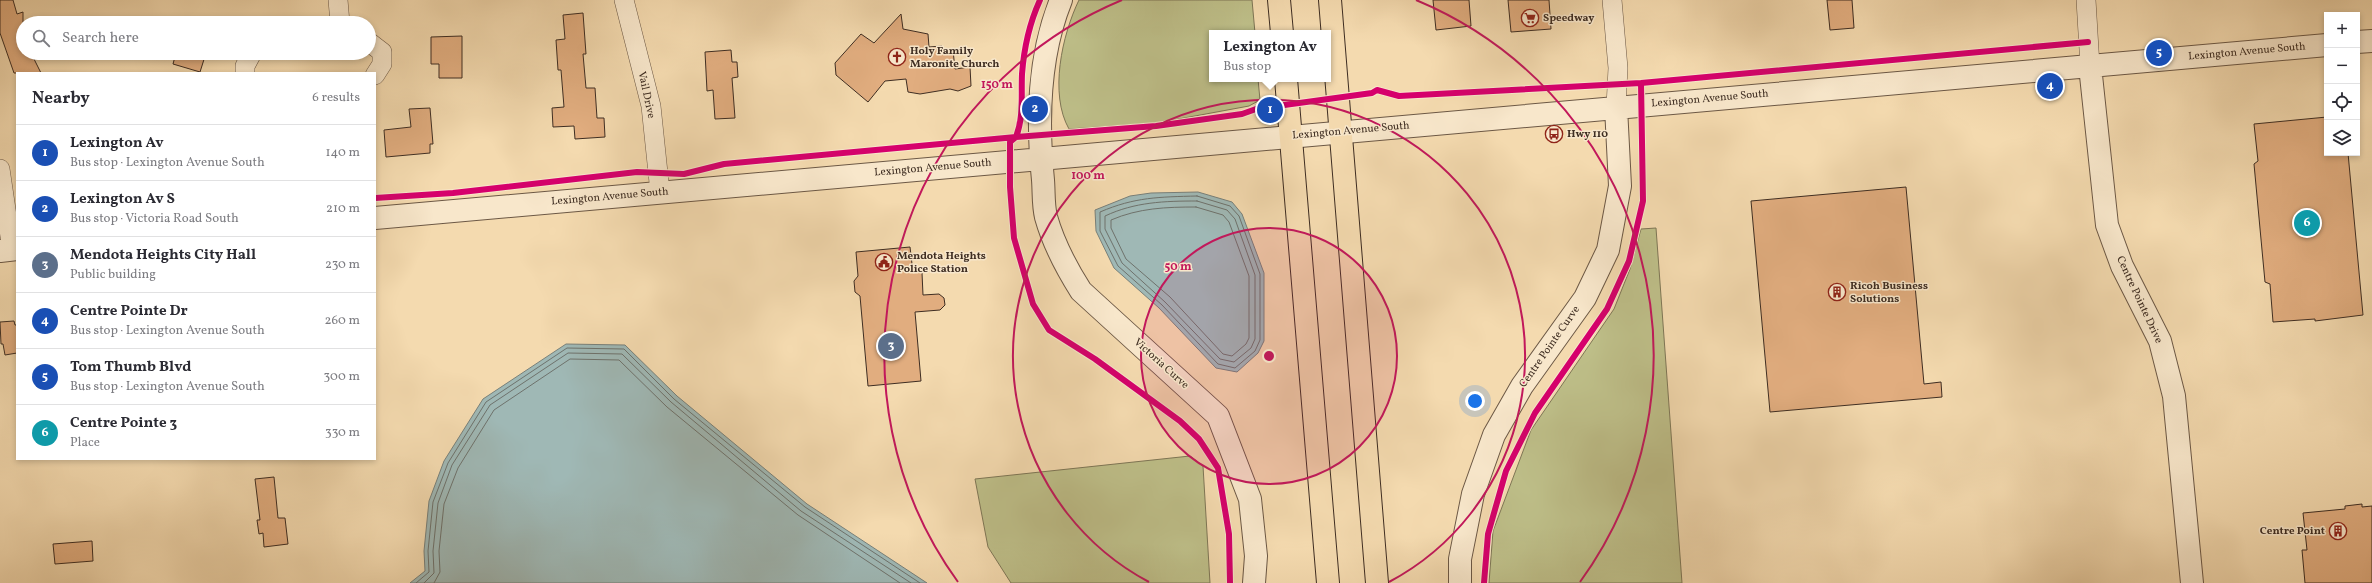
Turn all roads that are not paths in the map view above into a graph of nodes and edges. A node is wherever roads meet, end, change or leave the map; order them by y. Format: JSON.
{"nodes":[{"id":1,"x":338,"y":0,"type":"edge"},
{"id":2,"x":624,"y":0,"type":"edge"},
{"id":3,"x":1061,"y":0,"type":"edge"},
{"id":4,"x":1280,"y":0,"type":"edge"},
{"id":5,"x":1330,"y":0,"type":"edge"},
{"id":6,"x":1612,"y":0,"type":"edge"},
{"id":7,"x":2086,"y":0,"type":"edge"},
{"id":8,"x":339,"y":16,"type":"edge"},
{"id":9,"x":1282,"y":30,"type":"edge"},
{"id":10,"x":2372,"y":41,"type":"edge"},
{"id":11,"x":2360,"y":42,"type":"edge"},
{"id":12,"x":2324,"y":45,"type":"edge"},
{"id":13,"x":376,"y":47,"type":"edge"},
{"id":14,"x":248,"y":60,"type":"edge"},
{"id":15,"x":2090,"y":66,"type":"junction"},
{"id":16,"x":245,"y":72,"type":"edge"},
{"id":17,"x":376,"y":73,"type":"edge"},
{"id":18,"x":1286,"y":82,"type":"edge"},
{"id":19,"x":1616,"y":107,"type":"junction"},
{"id":20,"x":1340,"y":132,"type":"junction"},
{"id":21,"x":1291,"y":136,"type":"junction"},
{"id":22,"x":1041,"y":158,"type":"junction"},
{"id":23,"x":0,"y":169,"type":"edge"},
{"id":24,"x":660,"y":192,"type":"junction"},
{"id":25,"x":376,"y":218,"type":"edge"},
{"id":26,"x":10,"y":250,"type":"edge"},
{"id":27,"x":1254,"y":583,"type":"edge"},
{"id":28,"x":1328,"y":583,"type":"edge"},
{"id":29,"x":1377,"y":583,"type":"edge"},
{"id":30,"x":1460,"y":583,"type":"edge"},
{"id":31,"x":2192,"y":583,"type":"edge"}],
"edges":[{"from":1,"to":8,"type":"street"},
{"from":2,"to":24,"type":"street","name":"Vail Drive"},
{"from":3,"to":22,"type":"street","name":"Victoria Curve"},
{"from":4,"to":9,"type":"highway"},
{"from":5,"to":20,"type":"highway"},
{"from":6,"to":19,"type":"street"},
{"from":7,"to":15,"type":"street"},
{"from":10,"to":11,"type":"street"},
{"from":12,"to":15,"type":"street","name":"Lexington Avenue South"},
{"from":13,"to":17,"type":"street"},
{"from":14,"to":16,"type":"street"},
{"from":15,"to":19,"type":"street","name":"Lexington Avenue South"},
{"from":15,"to":31,"type":"street","name":"Centre Pointe Drive"},
{"from":18,"to":21,"type":"highway"},
{"from":19,"to":20,"type":"street","name":"Lexington Avenue South"},
{"from":19,"to":30,"type":"street","name":"Centre Pointe Curve"},
{"from":20,"to":21,"type":"street","name":"Lexington Avenue South"},
{"from":20,"to":29,"type":"highway"},
{"from":21,"to":22,"type":"street","name":"Lexington Avenue South"},
{"from":21,"to":28,"type":"highway"},
{"from":22,"to":24,"type":"street","name":"Lexington Avenue South"},
{"from":22,"to":27,"type":"street","name":"Victoria Curve"},
{"from":23,"to":26,"type":"street"},
{"from":24,"to":25,"type":"street","name":"Lexington Avenue South"}]}
